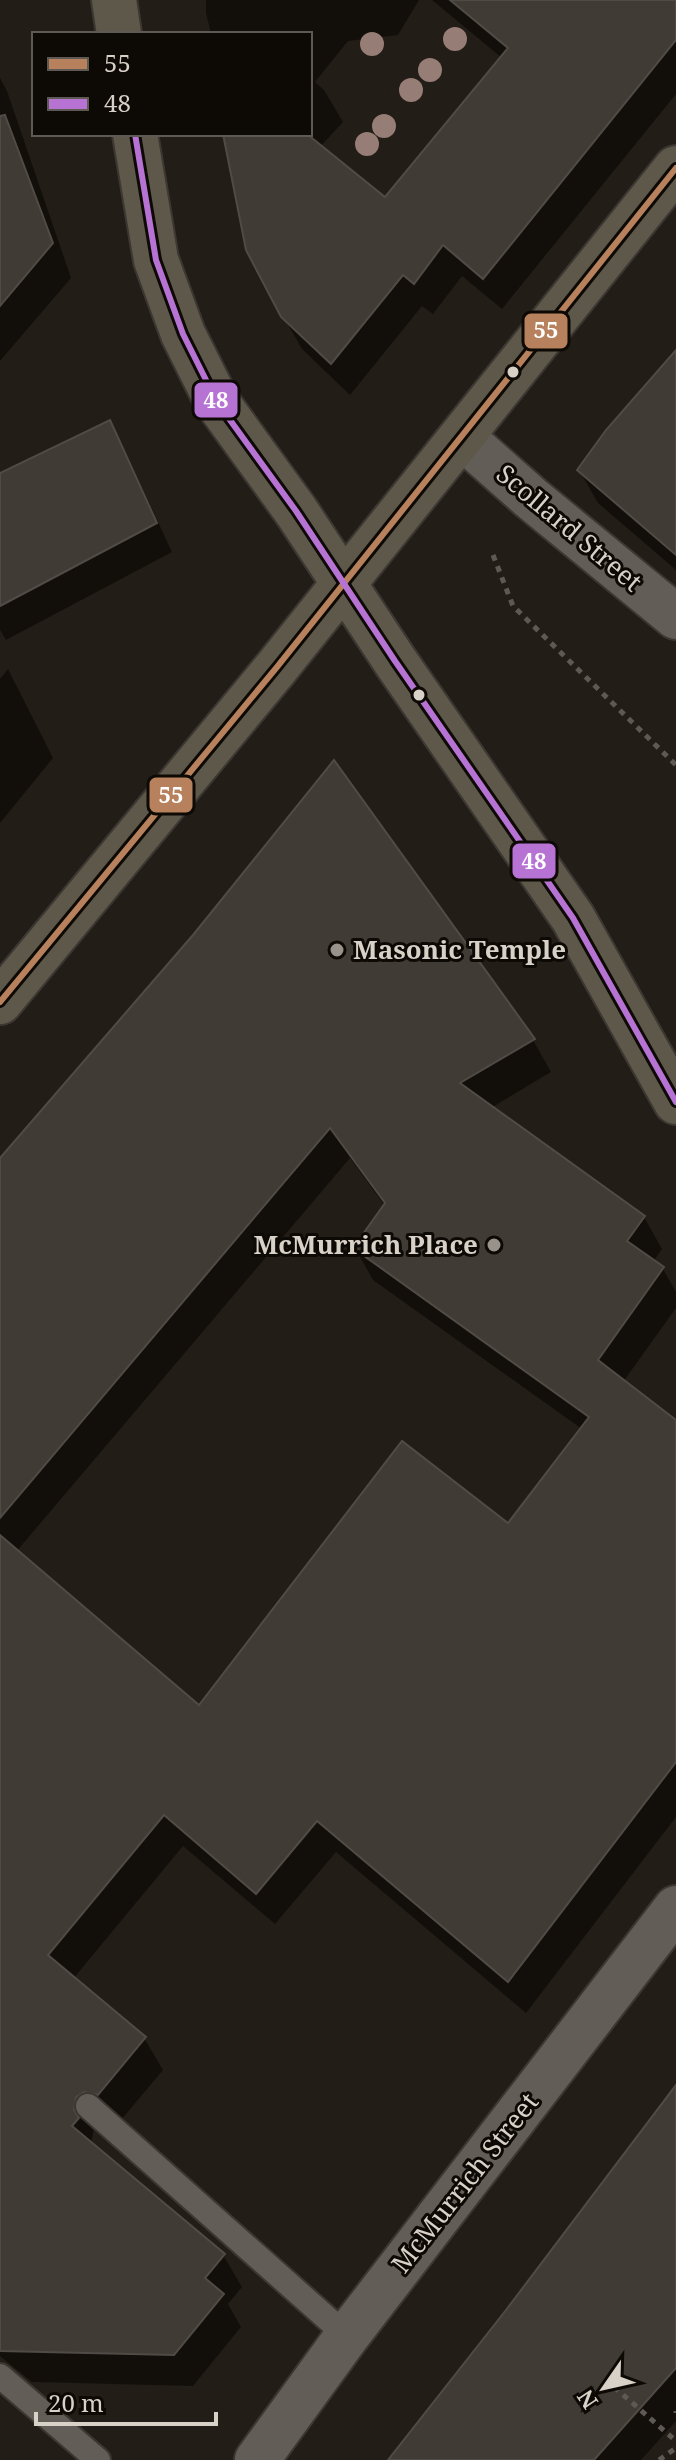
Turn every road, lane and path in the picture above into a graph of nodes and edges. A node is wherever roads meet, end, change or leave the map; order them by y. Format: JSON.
{"nodes":[{"id":1,"x":114,"y":0,"type":"edge"},
{"id":2,"x":119,"y":32,"type":"edge"},
{"id":3,"x":135,"y":136,"type":"edge"},
{"id":4,"x":676,"y":168,"type":"edge"},
{"id":5,"x":462,"y":437,"type":"junction"},
{"id":6,"x":493,"y":555,"type":"dead end"},
{"id":7,"x":344,"y":582,"type":"junction"},
{"id":8,"x":676,"y":617,"type":"edge"},
{"id":9,"x":676,"y":765,"type":"edge"},
{"id":10,"x":0,"y":1002,"type":"edge"},
{"id":11,"x":676,"y":1102,"type":"edge"},
{"id":12,"x":676,"y":1908,"type":"edge"},
{"id":13,"x":88,"y":2106,"type":"dead end"},
{"id":14,"x":347,"y":2336,"type":"junction"},
{"id":15,"x":0,"y":2376,"type":"edge"},
{"id":16,"x":605,"y":2379,"type":"dead end"},
{"id":17,"x":676,"y":2441,"type":"edge"},
{"id":18,"x":676,"y":2448,"type":"edge"},
{"id":19,"x":98,"y":2460,"type":"edge"},
{"id":20,"x":257,"y":2460,"type":"edge"},
{"id":21,"x":659,"y":2460,"type":"edge"}],
"edges":[{"from":1,"to":2,"type":"main road"},
{"from":3,"to":7,"type":"main road"},
{"from":4,"to":5,"type":"main road"},
{"from":5,"to":7,"type":"main road"},
{"from":5,"to":8,"type":"street","name":"Scollard Street"},
{"from":6,"to":9,"type":"path"},
{"from":7,"to":10,"type":"main road"},
{"from":7,"to":11,"type":"main road"},
{"from":12,"to":14,"type":"street","name":"McMurrich Street"},
{"from":13,"to":14,"type":"lane"},
{"from":14,"to":20,"type":"street","name":"McMurrich Street"},
{"from":15,"to":19,"type":"lane"},
{"from":16,"to":17,"type":"path"},
{"from":18,"to":21,"type":"path"}]}
